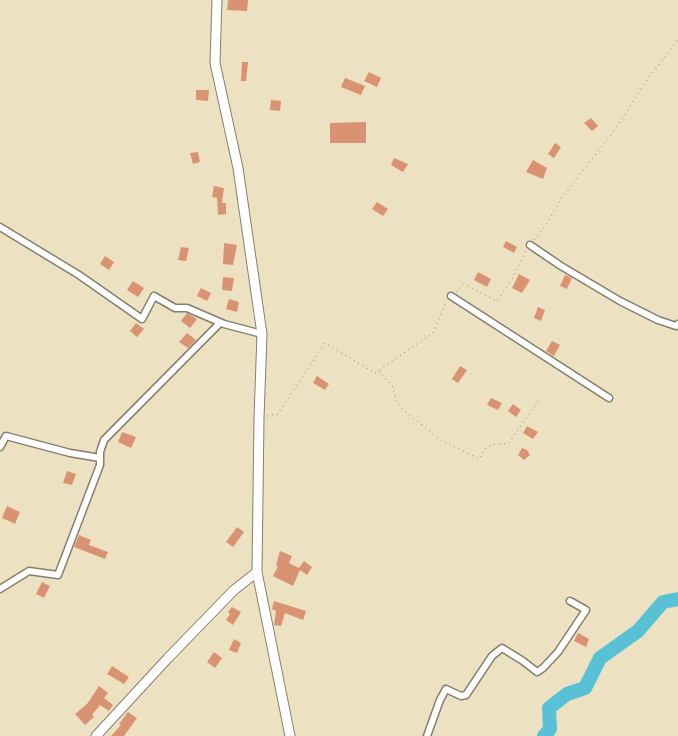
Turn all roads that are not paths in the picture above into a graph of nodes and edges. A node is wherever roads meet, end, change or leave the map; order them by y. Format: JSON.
{"nodes":[{"id":1,"x":217,"y":0,"type":"edge"},
{"id":2,"x":0,"y":227,"type":"edge"},
{"id":3,"x":530,"y":245,"type":"road end"},
{"id":4,"x":451,"y":296,"type":"road end"},
{"id":5,"x":220,"y":323,"type":"junction"},
{"id":6,"x":678,"y":324,"type":"edge"},
{"id":7,"x":262,"y":334,"type":"junction"},
{"id":8,"x":609,"y":398,"type":"dead end"},
{"id":9,"x":0,"y":447,"type":"edge"},
{"id":10,"x":100,"y":458,"type":"junction"},
{"id":11,"x":257,"y":572,"type":"junction"},
{"id":12,"x":0,"y":589,"type":"edge"},
{"id":13,"x":570,"y":602,"type":"dead end"},
{"id":14,"x":96,"y":736,"type":"edge"},
{"id":15,"x":290,"y":736,"type":"edge"},
{"id":16,"x":427,"y":736,"type":"edge"}],
"edges":[{"from":1,"to":7,"type":"street"},
{"from":2,"to":5,"type":"street"},
{"from":3,"to":6,"type":"street"},
{"from":4,"to":8,"type":"street"},
{"from":5,"to":7,"type":"street"},
{"from":5,"to":10,"type":"street"},
{"from":7,"to":11,"type":"street"},
{"from":9,"to":10,"type":"street"},
{"from":10,"to":12,"type":"street"},
{"from":11,"to":14,"type":"street"},
{"from":11,"to":15,"type":"street"},
{"from":13,"to":16,"type":"street"}]}
